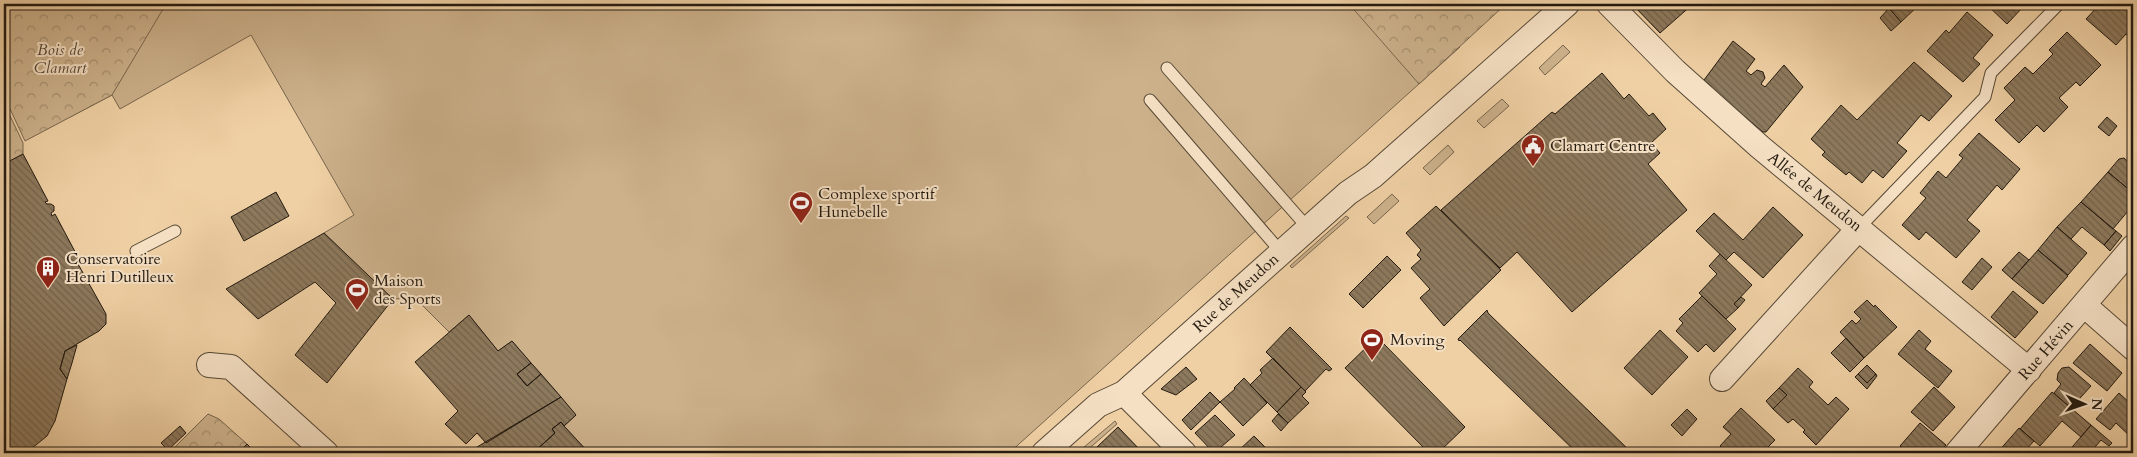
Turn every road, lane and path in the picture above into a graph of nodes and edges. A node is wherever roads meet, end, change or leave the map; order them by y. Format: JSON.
{"nodes":[{"id":1,"x":1552,"y":4,"type":"edge"},
{"id":2,"x":1567,"y":4,"type":"edge"},
{"id":3,"x":1609,"y":4,"type":"edge"},
{"id":4,"x":2059,"y":4,"type":"edge"},
{"id":5,"x":1167,"y":68,"type":"dead end"},
{"id":6,"x":1150,"y":100,"type":"dead end"},
{"id":7,"x":1348,"y":192,"type":"junction"},
{"id":8,"x":1308,"y":228,"type":"junction"},
{"id":9,"x":1859,"y":228,"type":"junction"},
{"id":10,"x":175,"y":231,"type":"dead end"},
{"id":11,"x":2133,"y":247,"type":"edge"},
{"id":12,"x":136,"y":251,"type":"dead end"},
{"id":13,"x":1281,"y":252,"type":"junction"},
{"id":14,"x":2084,"y":306,"type":"junction"},
{"id":15,"x":2133,"y":348,"type":"edge"},
{"id":16,"x":209,"y":366,"type":"dead end"},
{"id":17,"x":2029,"y":370,"type":"junction"},
{"id":18,"x":1722,"y":379,"type":"dead end"},
{"id":19,"x":1124,"y":393,"type":"junction"},
{"id":20,"x":326,"y":453,"type":"edge"},
{"id":21,"x":1044,"y":453,"type":"edge"},
{"id":22,"x":1061,"y":453,"type":"edge"},
{"id":23,"x":1184,"y":453,"type":"edge"},
{"id":24,"x":1957,"y":453,"type":"edge"}],
"edges":[{"from":1,"to":7,"type":"street","name":"Rue de Meudon"},
{"from":2,"to":7,"type":"street","name":"Rue de Meudon"},
{"from":3,"to":9,"type":"street","name":"Allée de Meudon"},
{"from":4,"to":9,"type":"lane"},
{"from":5,"to":8,"type":"lane"},
{"from":6,"to":13,"type":"lane"},
{"from":7,"to":8,"type":"street","name":"Rue de Meudon"},
{"from":8,"to":13,"type":"street","name":"Rue de Meudon"},
{"from":9,"to":17,"type":"street","name":"Allée de Meudon"},
{"from":9,"to":18,"type":"street"},
{"from":10,"to":12,"type":"lane"},
{"from":11,"to":14,"type":"street","name":"Rue Hévin"},
{"from":13,"to":19,"type":"street","name":"Rue de Meudon"},
{"from":14,"to":15,"type":"street"},
{"from":14,"to":17,"type":"street","name":"Rue Hévin"},
{"from":16,"to":20,"type":"street"},
{"from":17,"to":24,"type":"street","name":"Rue Hévin"},
{"from":19,"to":21,"type":"street","name":"Rue de Meudon"},
{"from":19,"to":22,"type":"street","name":"Rue de Meudon"},
{"from":19,"to":23,"type":"street"}]}
